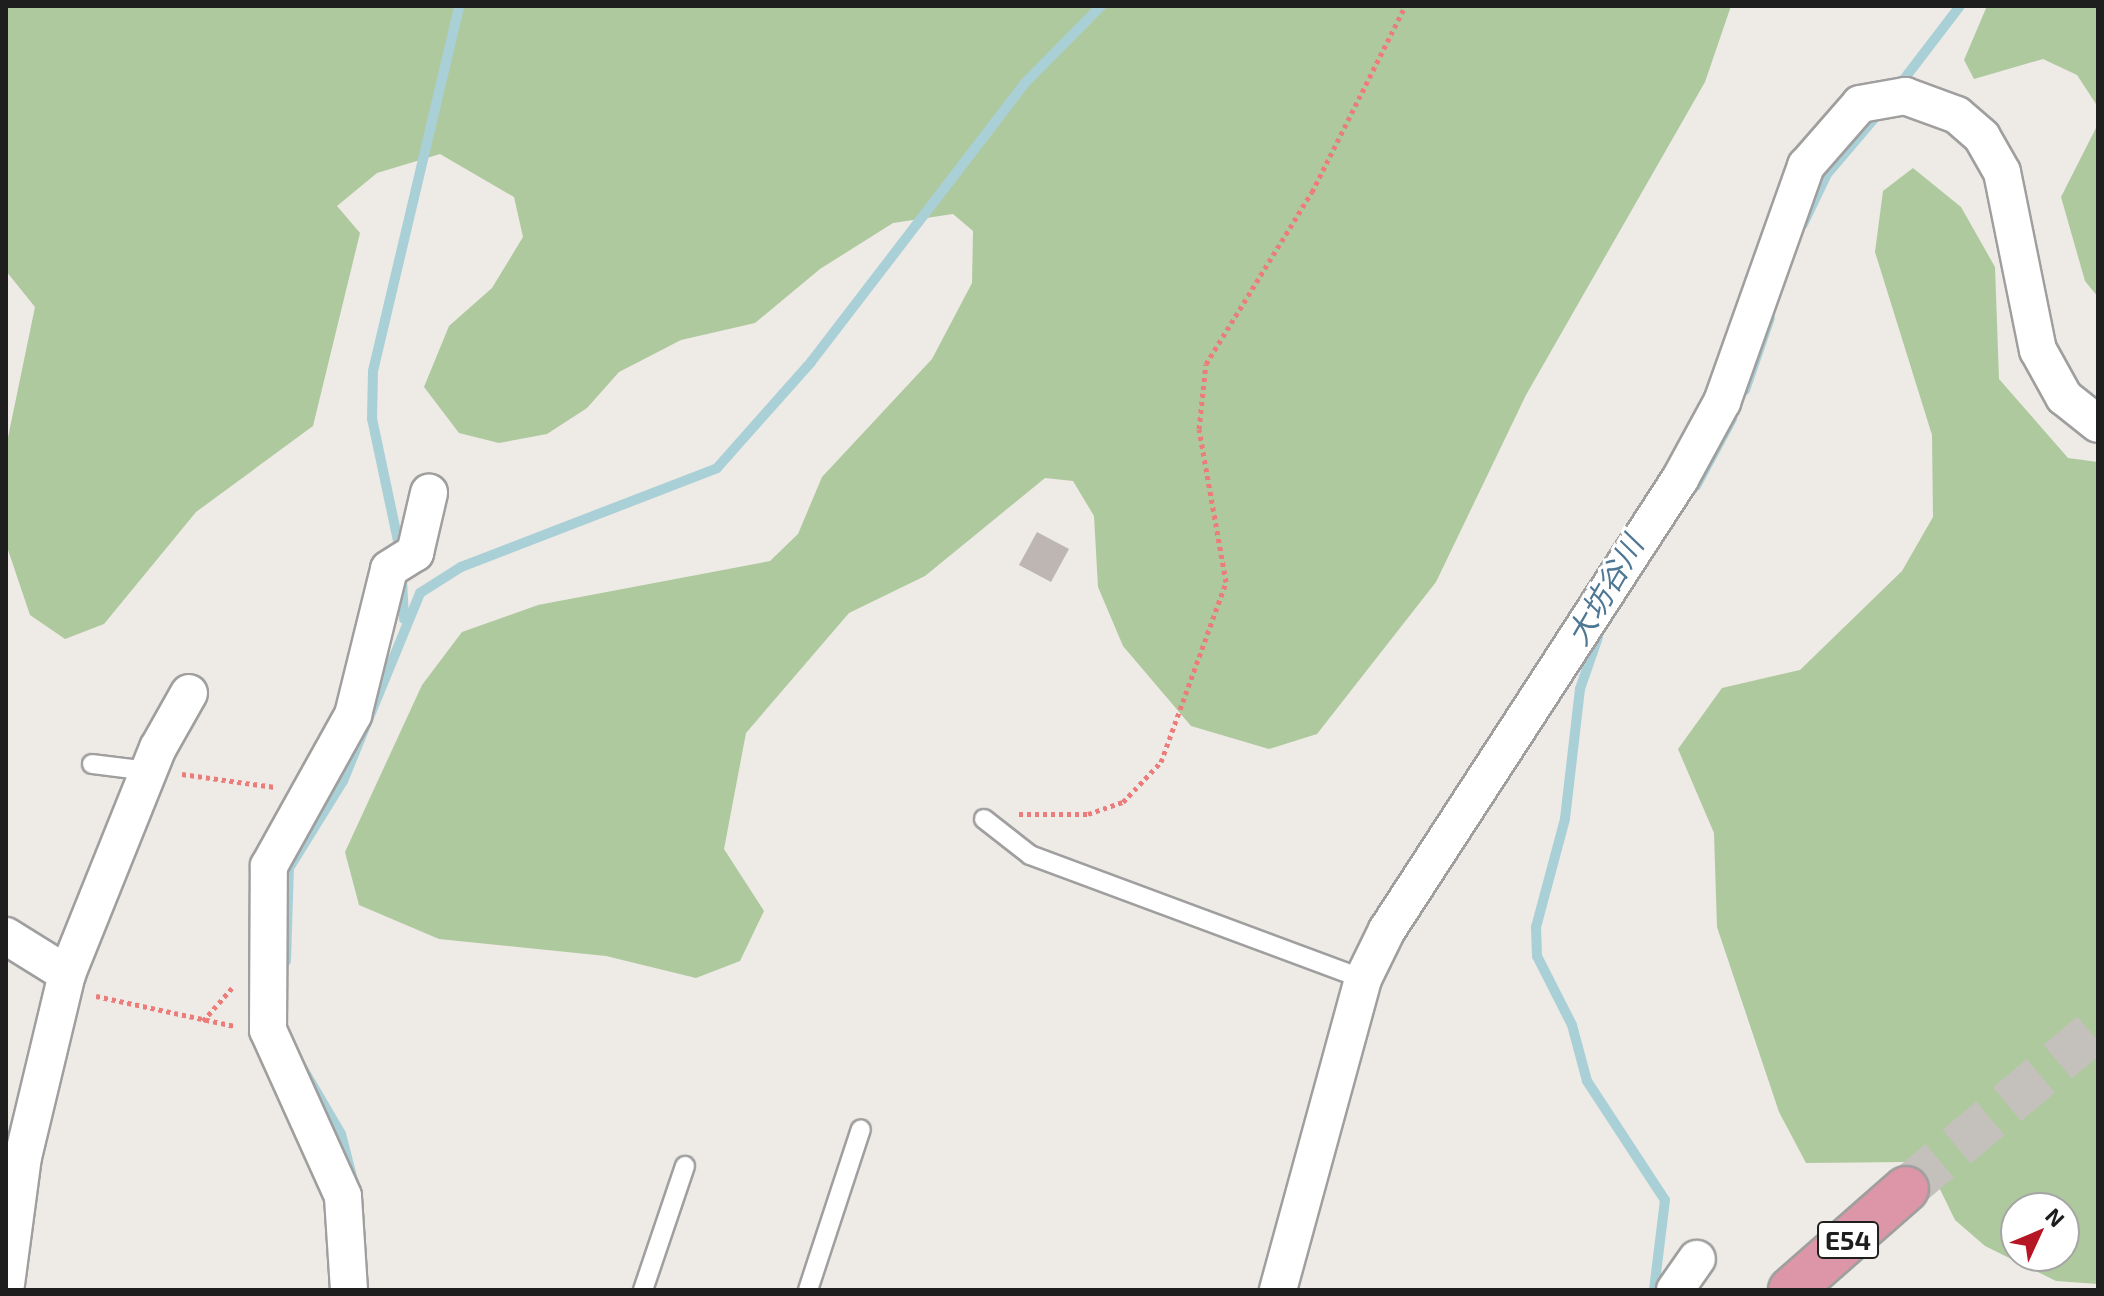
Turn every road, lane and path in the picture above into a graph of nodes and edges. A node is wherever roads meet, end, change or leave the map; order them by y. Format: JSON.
{"nodes":[{"id":1,"x":1405,"y":6,"type":"edge"},
{"id":2,"x":2098,"y":424,"type":"edge"},
{"id":3,"x":429,"y":493,"type":"dead end"},
{"id":4,"x":189,"y":693,"type":"dead end"},
{"id":5,"x":92,"y":764,"type":"dead end"},
{"id":6,"x":148,"y":771,"type":"junction"},
{"id":7,"x":304,"y":803,"type":"junction"},
{"id":8,"x":991,"y":824,"type":"joint"},
{"id":9,"x":6,"y":936,"type":"edge"},
{"id":10,"x":1363,"y":979,"type":"junction"},
{"id":11,"x":65,"y":981,"type":"junction"},
{"id":12,"x":268,"y":1030,"type":"junction"},
{"id":13,"x":861,"y":1129,"type":"dead end"},
{"id":14,"x":685,"y":1166,"type":"dead end"},
{"id":15,"x":1906,"y":1189,"type":"tunnel mouth"},
{"id":16,"x":1697,"y":1259,"type":"dead end"},
{"id":17,"x":6,"y":1284,"type":"edge"},
{"id":18,"x":349,"y":1290,"type":"edge"},
{"id":19,"x":643,"y":1290,"type":"edge"},
{"id":20,"x":808,"y":1290,"type":"edge"},
{"id":21,"x":1278,"y":1290,"type":"edge"},
{"id":22,"x":1675,"y":1290,"type":"edge"},
{"id":23,"x":1791,"y":1290,"type":"edge"}],
"edges":[{"from":1,"to":8,"type":"path"},
{"from":2,"to":10,"type":"street"},
{"from":3,"to":7,"type":"street"},
{"from":4,"to":6,"type":"street"},
{"from":5,"to":6,"type":"lane"},
{"from":6,"to":7,"type":"path"},
{"from":6,"to":11,"type":"street"},
{"from":7,"to":12,"type":"street"},
{"from":8,"to":10,"type":"lane"},
{"from":9,"to":11,"type":"street"},
{"from":10,"to":21,"type":"street"},
{"from":11,"to":12,"type":"path"},
{"from":11,"to":17,"type":"street"},
{"from":12,"to":18,"type":"street"},
{"from":13,"to":20,"type":"lane"},
{"from":14,"to":19,"type":"lane"},
{"from":15,"to":23,"type":"highway","number":"E54"},
{"from":16,"to":22,"type":"street"}]}
